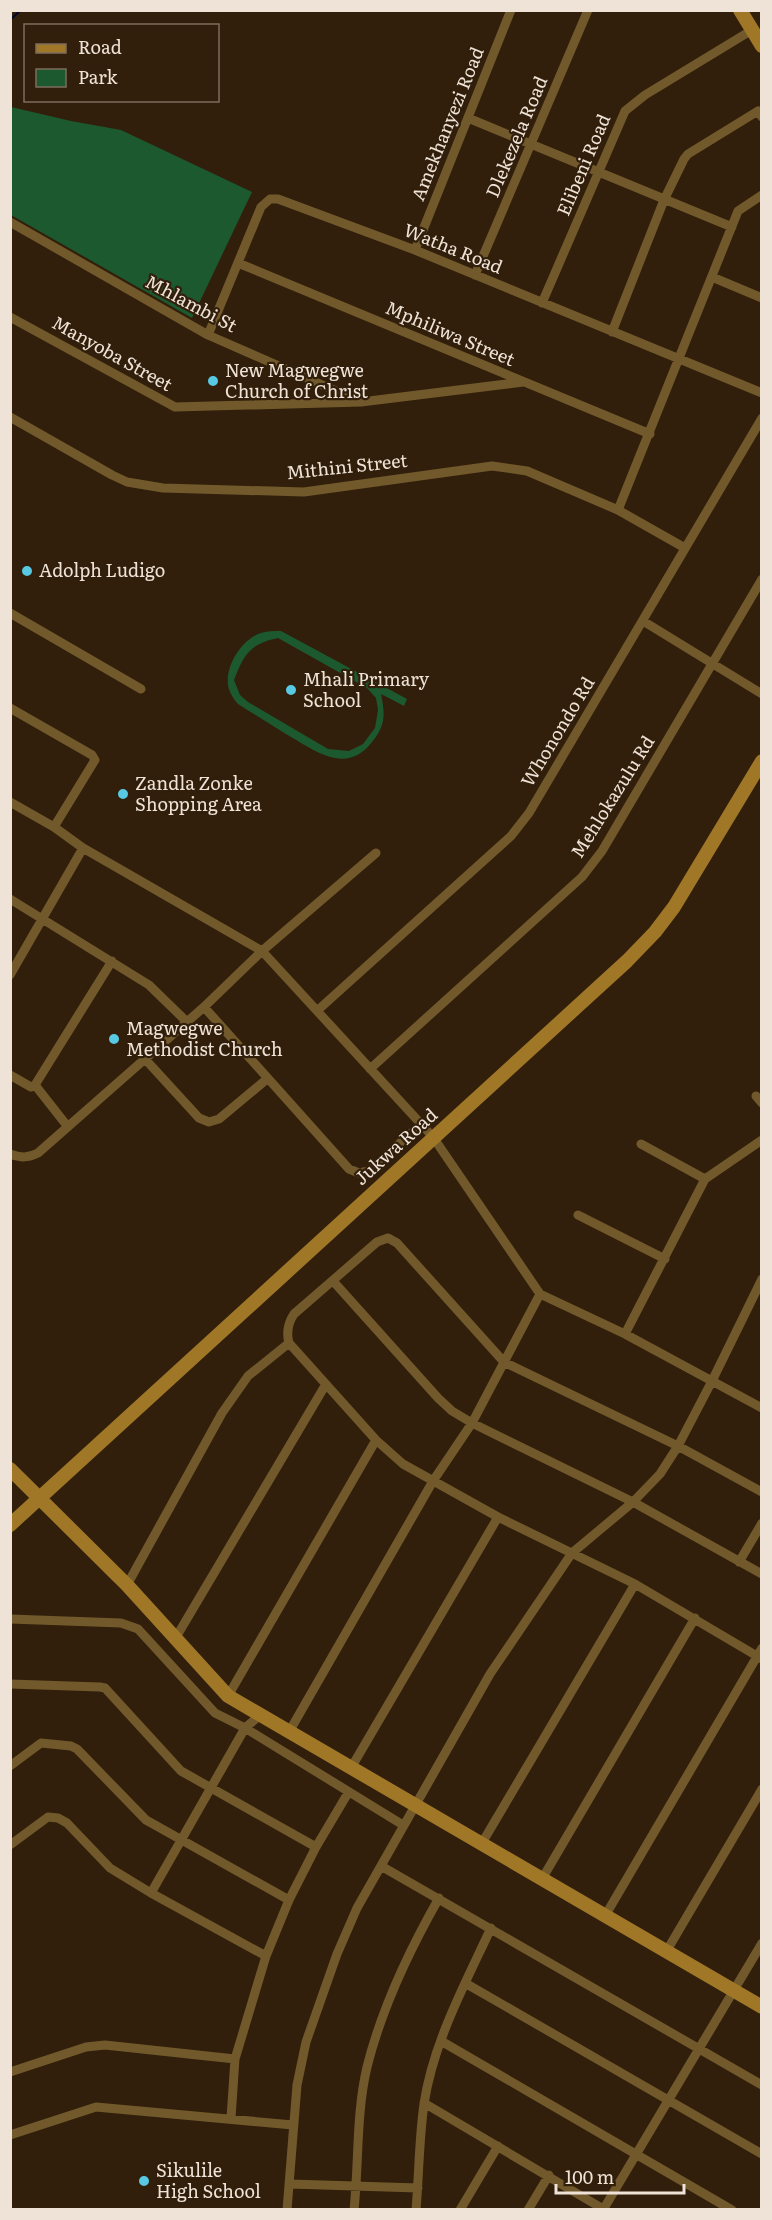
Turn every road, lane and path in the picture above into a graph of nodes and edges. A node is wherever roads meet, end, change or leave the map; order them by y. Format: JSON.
{"nodes":[{"id":1,"x":511,"y":10,"type":"edge"},
{"id":2,"x":588,"y":10,"type":"edge"},
{"id":3,"x":740,"y":10,"type":"edge"},
{"id":4,"x":752,"y":30,"type":"junction"},
{"id":5,"x":762,"y":46,"type":"edge"},
{"id":6,"x":762,"y":117,"type":"edge"},
{"id":7,"x":468,"y":118,"type":"junction"},
{"id":8,"x":532,"y":145,"type":"junction"},
{"id":9,"x":600,"y":173,"type":"junction"},
{"id":10,"x":762,"y":195,"type":"edge"},
{"id":11,"x":664,"y":200,"type":"junction"},
{"id":12,"x":10,"y":222,"type":"edge"},
{"id":13,"x":732,"y":227,"type":"junction"},
{"id":14,"x":415,"y":250,"type":"junction"},
{"id":15,"x":238,"y":263,"type":"junction"},
{"id":16,"x":475,"y":275,"type":"junction"},
{"id":17,"x":711,"y":277,"type":"junction"},
{"id":18,"x":762,"y":298,"type":"edge"},
{"id":19,"x":542,"y":303,"type":"junction"},
{"id":20,"x":10,"y":316,"type":"edge"},
{"id":21,"x":612,"y":332,"type":"junction"},
{"id":22,"x":208,"y":335,"type":"junction"},
{"id":23,"x":680,"y":358,"type":"junction"},
{"id":24,"x":523,"y":382,"type":"junction"},
{"id":25,"x":762,"y":393,"type":"edge"},
{"id":26,"x":361,"y":402,"type":"junction"},
{"id":27,"x":10,"y":417,"type":"edge"},
{"id":28,"x":762,"y":418,"type":"edge"},
{"id":29,"x":650,"y":434,"type":"junction"},
{"id":30,"x":618,"y":510,"type":"junction"},
{"id":31,"x":686,"y":548,"type":"junction"},
{"id":32,"x":762,"y":579,"type":"edge"},
{"id":33,"x":10,"y":613,"type":"edge"},
{"id":34,"x":643,"y":621,"type":"junction"},
{"id":35,"x":713,"y":665,"type":"junction"},
{"id":36,"x":141,"y":689,"type":"dead end"},
{"id":37,"x":762,"y":694,"type":"edge"},
{"id":38,"x":10,"y":708,"type":"edge"},
{"id":39,"x":762,"y":761,"type":"edge"},
{"id":40,"x":10,"y":802,"type":"edge"},
{"id":41,"x":54,"y":827,"type":"junction"},
{"id":42,"x":83,"y":848,"type":"junction"},
{"id":43,"x":376,"y":853,"type":"dead end"},
{"id":44,"x":10,"y":899,"type":"edge"},
{"id":45,"x":42,"y":917,"type":"junction"},
{"id":46,"x":262,"y":951,"type":"junction"},
{"id":47,"x":112,"y":961,"type":"junction"},
{"id":48,"x":10,"y":975,"type":"edge"},
{"id":49,"x":204,"y":1007,"type":"junction"},
{"id":50,"x":318,"y":1010,"type":"junction"},
{"id":51,"x":186,"y":1021,"type":"junction"},
{"id":52,"x":145,"y":1059,"type":"junction"},
{"id":53,"x":370,"y":1069,"type":"junction"},
{"id":54,"x":10,"y":1075,"type":"edge"},
{"id":55,"x":267,"y":1079,"type":"junction"},
{"id":56,"x":35,"y":1084,"type":"junction"},
{"id":57,"x":421,"y":1124,"type":"junction"},
{"id":58,"x":68,"y":1127,"type":"junction"},
{"id":59,"x":433,"y":1137,"type":"junction"},
{"id":60,"x":759,"y":1142,"type":"edge"},
{"id":61,"x":642,"y":1144,"type":"dead end"},
{"id":62,"x":762,"y":1153,"type":"edge"},
{"id":63,"x":10,"y":1154,"type":"edge"},
{"id":64,"x":705,"y":1179,"type":"junction"},
{"id":65,"x":578,"y":1215,"type":"dead end"},
{"id":66,"x":665,"y":1259,"type":"junction"},
{"id":67,"x":762,"y":1280,"type":"edge"},
{"id":68,"x":333,"y":1281,"type":"junction"},
{"id":69,"x":540,"y":1294,"type":"junction"},
{"id":70,"x":625,"y":1334,"type":"junction"},
{"id":71,"x":289,"y":1343,"type":"junction"},
{"id":72,"x":504,"y":1362,"type":"junction"},
{"id":73,"x":712,"y":1381,"type":"junction"},
{"id":74,"x":326,"y":1384,"type":"junction"},
{"id":75,"x":762,"y":1408,"type":"edge"},
{"id":76,"x":472,"y":1423,"type":"junction"},
{"id":77,"x":376,"y":1440,"type":"junction"},
{"id":78,"x":678,"y":1446,"type":"junction"},
{"id":79,"x":10,"y":1469,"type":"edge"},
{"id":80,"x":433,"y":1481,"type":"junction"},
{"id":81,"x":762,"y":1492,"type":"edge"},
{"id":82,"x":40,"y":1497,"type":"junction"},
{"id":83,"x":633,"y":1502,"type":"junction"},
{"id":84,"x":498,"y":1516,"type":"junction"},
{"id":85,"x":762,"y":1523,"type":"edge"},
{"id":86,"x":10,"y":1525,"type":"edge"},
{"id":87,"x":572,"y":1553,"type":"junction"},
{"id":88,"x":739,"y":1562,"type":"junction"},
{"id":89,"x":762,"y":1574,"type":"edge"},
{"id":90,"x":635,"y":1584,"type":"junction"},
{"id":91,"x":127,"y":1585,"type":"junction"},
{"id":92,"x":695,"y":1618,"type":"junction"},
{"id":93,"x":10,"y":1619,"type":"edge"},
{"id":94,"x":175,"y":1639,"type":"junction"},
{"id":95,"x":760,"y":1654,"type":"edge"},
{"id":96,"x":10,"y":1684,"type":"edge"},
{"id":97,"x":228,"y":1696,"type":"junction"},
{"id":98,"x":259,"y":1716,"type":"junction"},
{"id":99,"x":245,"y":1728,"type":"junction"},
{"id":100,"x":289,"y":1732,"type":"junction"},
{"id":101,"x":10,"y":1766,"type":"edge"},
{"id":102,"x":351,"y":1768,"type":"junction"},
{"id":103,"x":212,"y":1786,"type":"junction"},
{"id":104,"x":762,"y":1789,"type":"edge"},
{"id":105,"x":348,"y":1793,"type":"junction"},
{"id":106,"x":415,"y":1804,"type":"junction"},
{"id":107,"x":403,"y":1825,"type":"junction"},
{"id":108,"x":180,"y":1840,"type":"junction"},
{"id":109,"x":482,"y":1843,"type":"junction"},
{"id":110,"x":10,"y":1845,"type":"edge"},
{"id":111,"x":316,"y":1846,"type":"junction"},
{"id":112,"x":381,"y":1866,"type":"junction"},
{"id":113,"x":542,"y":1879,"type":"junction"},
{"id":114,"x":151,"y":1893,"type":"junction"},
{"id":115,"x":439,"y":1898,"type":"junction"},
{"id":116,"x":288,"y":1900,"type":"junction"},
{"id":117,"x":605,"y":1916,"type":"junction"},
{"id":118,"x":491,"y":1928,"type":"junction"},
{"id":119,"x":762,"y":1943,"type":"edge"},
{"id":120,"x":666,"y":1953,"type":"junction"},
{"id":121,"x":266,"y":1956,"type":"junction"},
{"id":122,"x":465,"y":1983,"type":"junction"},
{"id":123,"x":734,"y":1991,"type":"junction"},
{"id":124,"x":762,"y":2007,"type":"edge"},
{"id":125,"x":441,"y":2041,"type":"junction"},
{"id":126,"x":699,"y":2048,"type":"junction"},
{"id":127,"x":235,"y":2059,"type":"junction"},
{"id":128,"x":10,"y":2072,"type":"edge"},
{"id":129,"x":762,"y":2085,"type":"edge"},
{"id":130,"x":668,"y":2098,"type":"junction"},
{"id":131,"x":424,"y":2103,"type":"junction"},
{"id":132,"x":231,"y":2118,"type":"junction"},
{"id":133,"x":293,"y":2125,"type":"junction"},
{"id":134,"x":10,"y":2135,"type":"edge"},
{"id":135,"x":498,"y":2146,"type":"junction"},
{"id":136,"x":636,"y":2153,"type":"junction"},
{"id":137,"x":762,"y":2154,"type":"edge"},
{"id":138,"x":549,"y":2175,"type":"junction"},
{"id":139,"x":290,"y":2184,"type":"junction"},
{"id":140,"x":356,"y":2186,"type":"junction"},
{"id":141,"x":418,"y":2188,"type":"junction"},
{"id":142,"x":604,"y":2209,"type":"edge"},
{"id":143,"x":287,"y":2210,"type":"edge"},
{"id":144,"x":354,"y":2210,"type":"edge"},
{"id":145,"x":416,"y":2210,"type":"edge"},
{"id":146,"x":459,"y":2210,"type":"edge"},
{"id":147,"x":528,"y":2210,"type":"edge"},
{"id":148,"x":732,"y":2210,"type":"edge"}],
"edges":[{"from":1,"to":7,"type":"street","name":"Amekhanyezi Road"},
{"from":2,"to":8,"type":"street","name":"Dlekezela Road"},
{"from":3,"to":4,"type":"street"},
{"from":4,"to":5,"type":"street"},
{"from":4,"to":9,"type":"street","name":"Elibeni Road"},
{"from":6,"to":11,"type":"street"},
{"from":7,"to":8,"type":"street"},
{"from":7,"to":14,"type":"street","name":"Amekhanyezi Road"},
{"from":8,"to":9,"type":"street"},
{"from":8,"to":16,"type":"street","name":"Dlekezela Road"},
{"from":9,"to":11,"type":"street"},
{"from":9,"to":19,"type":"street","name":"Elibeni Road"},
{"from":10,"to":13,"type":"street"},
{"from":11,"to":13,"type":"street"},
{"from":11,"to":21,"type":"street"},
{"from":12,"to":22,"type":"street","name":"Mhlambi St"},
{"from":13,"to":17,"type":"street"},
{"from":14,"to":15,"type":"street","name":"Watha Road"},
{"from":14,"to":16,"type":"street","name":"Watha Road"},
{"from":15,"to":22,"type":"street","name":"Watha Road"},
{"from":15,"to":24,"type":"street","name":"Mphiliwa Street"},
{"from":16,"to":19,"type":"street","name":"Watha Road"},
{"from":17,"to":18,"type":"street"},
{"from":17,"to":23,"type":"street"},
{"from":19,"to":21,"type":"street","name":"Watha Road"},
{"from":20,"to":26,"type":"street","name":"Manyoba Street"},
{"from":21,"to":23,"type":"street","name":"Watha Road"},
{"from":22,"to":26,"type":"street","name":"Mhlambi St"},
{"from":23,"to":25,"type":"street","name":"Watha Road"},
{"from":23,"to":29,"type":"street"},
{"from":24,"to":26,"type":"street","name":"Manyoba Street"},
{"from":24,"to":29,"type":"street","name":"Mphiliwa Street"},
{"from":27,"to":30,"type":"street","name":"Mithini Street"},
{"from":28,"to":31,"type":"street","name":"Whonondo Rd"},
{"from":29,"to":30,"type":"street"},
{"from":30,"to":31,"type":"street","name":"Mithini Street"},
{"from":31,"to":34,"type":"street","name":"Whonondo Rd"},
{"from":32,"to":35,"type":"street","name":"Mehlokazulu Rd"},
{"from":33,"to":36,"type":"street"},
{"from":34,"to":35,"type":"street"},
{"from":34,"to":50,"type":"street","name":"Whonondo Rd"},
{"from":35,"to":37,"type":"street"},
{"from":35,"to":53,"type":"street","name":"Mehlokazulu Rd"},
{"from":38,"to":41,"type":"street"},
{"from":39,"to":59,"type":"street","name":"Jukwa Road"},
{"from":40,"to":41,"type":"street"},
{"from":41,"to":42,"type":"street"},
{"from":42,"to":45,"type":"street"},
{"from":42,"to":46,"type":"street"},
{"from":43,"to":46,"type":"street"},
{"from":44,"to":45,"type":"street"},
{"from":45,"to":47,"type":"street"},
{"from":45,"to":48,"type":"street"},
{"from":46,"to":49,"type":"street"},
{"from":46,"to":50,"type":"street"},
{"from":47,"to":51,"type":"street"},
{"from":47,"to":56,"type":"street"},
{"from":49,"to":51,"type":"street"},
{"from":49,"to":55,"type":"street"},
{"from":50,"to":53,"type":"street"},
{"from":51,"to":52,"type":"street"},
{"from":52,"to":55,"type":"street"},
{"from":52,"to":58,"type":"street"},
{"from":53,"to":57,"type":"street"},
{"from":54,"to":56,"type":"street"},
{"from":55,"to":57,"type":"street"},
{"from":56,"to":58,"type":"street"},
{"from":57,"to":59,"type":"street"},
{"from":58,"to":63,"type":"street"},
{"from":59,"to":69,"type":"street"},
{"from":59,"to":82,"type":"street","name":"Jukwa Road"},
{"from":60,"to":62,"type":"street"},
{"from":60,"to":64,"type":"street"},
{"from":61,"to":64,"type":"street"},
{"from":64,"to":66,"type":"street"},
{"from":65,"to":66,"type":"street"},
{"from":66,"to":70,"type":"street"},
{"from":67,"to":73,"type":"street"},
{"from":68,"to":71,"type":"street"},
{"from":68,"to":72,"type":"street"},
{"from":68,"to":76,"type":"street"},
{"from":69,"to":70,"type":"street"},
{"from":69,"to":72,"type":"street"},
{"from":70,"to":73,"type":"street"},
{"from":71,"to":74,"type":"street"},
{"from":71,"to":91,"type":"street"},
{"from":72,"to":76,"type":"street"},
{"from":72,"to":78,"type":"street"},
{"from":73,"to":75,"type":"street"},
{"from":73,"to":78,"type":"street"},
{"from":74,"to":77,"type":"street"},
{"from":74,"to":94,"type":"street"},
{"from":76,"to":80,"type":"street"},
{"from":76,"to":83,"type":"street"},
{"from":77,"to":80,"type":"street"},
{"from":77,"to":97,"type":"street"},
{"from":78,"to":81,"type":"street"},
{"from":78,"to":83,"type":"street"},
{"from":79,"to":82,"type":"street"},
{"from":80,"to":84,"type":"street"},
{"from":80,"to":100,"type":"street"},
{"from":82,"to":86,"type":"street","name":"Jukwa Road"},
{"from":82,"to":91,"type":"street"},
{"from":83,"to":87,"type":"street"},
{"from":83,"to":88,"type":"street"},
{"from":84,"to":87,"type":"street"},
{"from":84,"to":102,"type":"street"},
{"from":85,"to":88,"type":"street"},
{"from":87,"to":90,"type":"street"},
{"from":87,"to":106,"type":"street"},
{"from":88,"to":89,"type":"street"},
{"from":90,"to":92,"type":"street"},
{"from":90,"to":109,"type":"street"},
{"from":91,"to":94,"type":"street"},
{"from":92,"to":95,"type":"street"},
{"from":92,"to":113,"type":"street"},
{"from":93,"to":99,"type":"street"},
{"from":94,"to":97,"type":"street"},
{"from":95,"to":117,"type":"street"},
{"from":96,"to":103,"type":"street"},
{"from":97,"to":98,"type":"street"},
{"from":98,"to":99,"type":"street"},
{"from":98,"to":100,"type":"street"},
{"from":99,"to":103,"type":"street"},
{"from":99,"to":105,"type":"street"},
{"from":100,"to":102,"type":"street"},
{"from":101,"to":108,"type":"street"},
{"from":102,"to":106,"type":"street"},
{"from":103,"to":108,"type":"street"},
{"from":103,"to":111,"type":"street"},
{"from":104,"to":120,"type":"street"},
{"from":105,"to":107,"type":"street"},
{"from":105,"to":111,"type":"street"},
{"from":106,"to":107,"type":"street"},
{"from":106,"to":109,"type":"street"},
{"from":107,"to":112,"type":"street"},
{"from":108,"to":114,"type":"street"},
{"from":108,"to":116,"type":"street"},
{"from":109,"to":113,"type":"street"},
{"from":110,"to":114,"type":"street"},
{"from":111,"to":116,"type":"street"},
{"from":112,"to":115,"type":"street"},
{"from":112,"to":133,"type":"street"},
{"from":113,"to":117,"type":"street"},
{"from":114,"to":121,"type":"street"},
{"from":115,"to":118,"type":"street"},
{"from":115,"to":140,"type":"street"},
{"from":116,"to":121,"type":"street"},
{"from":117,"to":120,"type":"street"},
{"from":118,"to":122,"type":"street"},
{"from":118,"to":126,"type":"street"},
{"from":119,"to":123,"type":"street"},
{"from":120,"to":123,"type":"street"},
{"from":121,"to":127,"type":"street"},
{"from":122,"to":125,"type":"street"},
{"from":122,"to":130,"type":"street"},
{"from":123,"to":124,"type":"street"},
{"from":123,"to":126,"type":"street"},
{"from":125,"to":131,"type":"street"},
{"from":125,"to":136,"type":"street"},
{"from":126,"to":129,"type":"street"},
{"from":126,"to":130,"type":"street"},
{"from":127,"to":128,"type":"street"},
{"from":127,"to":132,"type":"street"},
{"from":130,"to":136,"type":"street"},
{"from":130,"to":137,"type":"street"},
{"from":131,"to":135,"type":"street"},
{"from":131,"to":141,"type":"street"},
{"from":132,"to":133,"type":"street"},
{"from":132,"to":134,"type":"street"},
{"from":133,"to":139,"type":"street"},
{"from":135,"to":138,"type":"street"},
{"from":135,"to":146,"type":"street"},
{"from":136,"to":142,"type":"street"},
{"from":136,"to":148,"type":"street"},
{"from":138,"to":142,"type":"street"},
{"from":138,"to":147,"type":"street"},
{"from":139,"to":140,"type":"street"},
{"from":139,"to":143,"type":"street"},
{"from":140,"to":141,"type":"street"},
{"from":140,"to":144,"type":"street"},
{"from":141,"to":145,"type":"street"}]}
